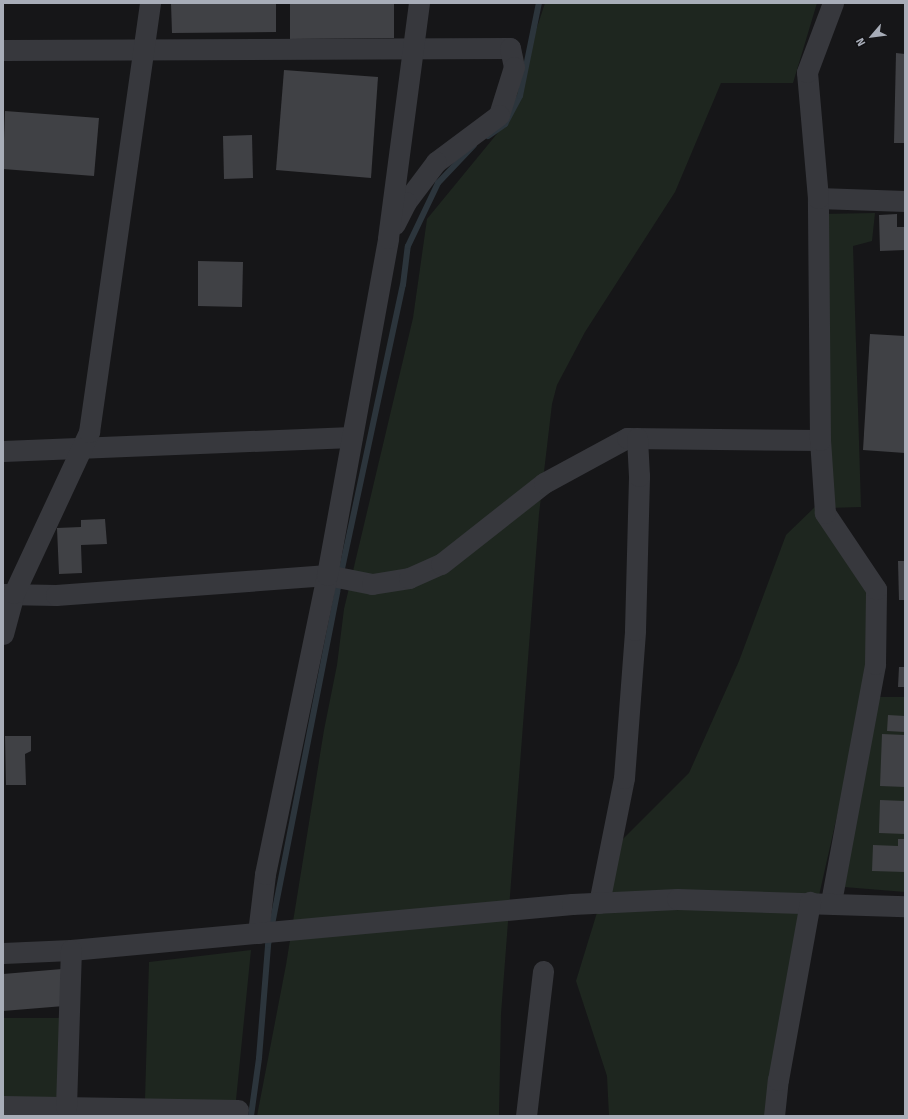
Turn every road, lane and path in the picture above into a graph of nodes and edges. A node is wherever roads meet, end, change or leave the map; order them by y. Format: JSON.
{"nodes":[{"id":1,"x":150,"y":3,"type":"edge"},
{"id":2,"x":419,"y":3,"type":"edge"},
{"id":3,"x":834,"y":3,"type":"edge"},
{"id":4,"x":413,"y":48,"type":"junction"},
{"id":5,"x":143,"y":49,"type":"junction"},
{"id":6,"x":3,"y":50,"type":"edge"},
{"id":7,"x":818,"y":198,"type":"junction"},
{"id":8,"x":905,"y":202,"type":"edge"},
{"id":9,"x":388,"y":238,"type":"junction"},
{"id":10,"x":352,"y":437,"type":"junction"},
{"id":11,"x":637,"y":438,"type":"junction"},
{"id":12,"x":820,"y":440,"type":"junction"},
{"id":13,"x":81,"y":449,"type":"junction"},
{"id":14,"x":3,"y":451,"type":"edge"},
{"id":15,"x":327,"y":575,"type":"junction"},
{"id":16,"x":8,"y":593,"type":"edge"},
{"id":17,"x":3,"y":634,"type":"edge"},
{"id":18,"x":810,"y":902,"type":"junction"},
{"id":19,"x":831,"y":902,"type":"junction"},
{"id":20,"x":599,"y":903,"type":"junction"},
{"id":21,"x":905,"y":906,"type":"edge"},
{"id":22,"x":258,"y":933,"type":"junction"},
{"id":23,"x":71,"y":950,"type":"junction"},
{"id":24,"x":3,"y":953,"type":"edge"},
{"id":25,"x":543,"y":970,"type":"dead end"},
{"id":26,"x":3,"y":1106,"type":"edge"},
{"id":27,"x":66,"y":1107,"type":"junction"},
{"id":28,"x":238,"y":1110,"type":"dead end"},
{"id":29,"x":526,"y":1116,"type":"edge"},
{"id":30,"x":774,"y":1116,"type":"edge"}],
"edges":[{"from":1,"to":5,"type":"street"},
{"from":2,"to":4,"type":"street"},
{"from":3,"to":7,"type":"street"},
{"from":4,"to":5,"type":"street"},
{"from":4,"to":9,"type":"street"},
{"from":4,"to":9,"type":"street"},
{"from":5,"to":6,"type":"street"},
{"from":5,"to":13,"type":"street"},
{"from":7,"to":8,"type":"street"},
{"from":7,"to":12,"type":"street"},
{"from":9,"to":10,"type":"street"},
{"from":10,"to":13,"type":"street"},
{"from":10,"to":15,"type":"street"},
{"from":11,"to":12,"type":"street"},
{"from":11,"to":15,"type":"street"},
{"from":11,"to":20,"type":"street"},
{"from":12,"to":19,"type":"street"},
{"from":13,"to":14,"type":"street"},
{"from":13,"to":16,"type":"street"},
{"from":15,"to":16,"type":"street"},
{"from":15,"to":22,"type":"street"},
{"from":16,"to":17,"type":"street"},
{"from":18,"to":19,"type":"street"},
{"from":18,"to":20,"type":"street"},
{"from":18,"to":30,"type":"street"},
{"from":19,"to":21,"type":"street"},
{"from":20,"to":22,"type":"street"},
{"from":22,"to":23,"type":"street"},
{"from":23,"to":24,"type":"street"},
{"from":23,"to":27,"type":"street"},
{"from":25,"to":29,"type":"street"},
{"from":26,"to":27,"type":"street"},
{"from":27,"to":28,"type":"street"}]}
